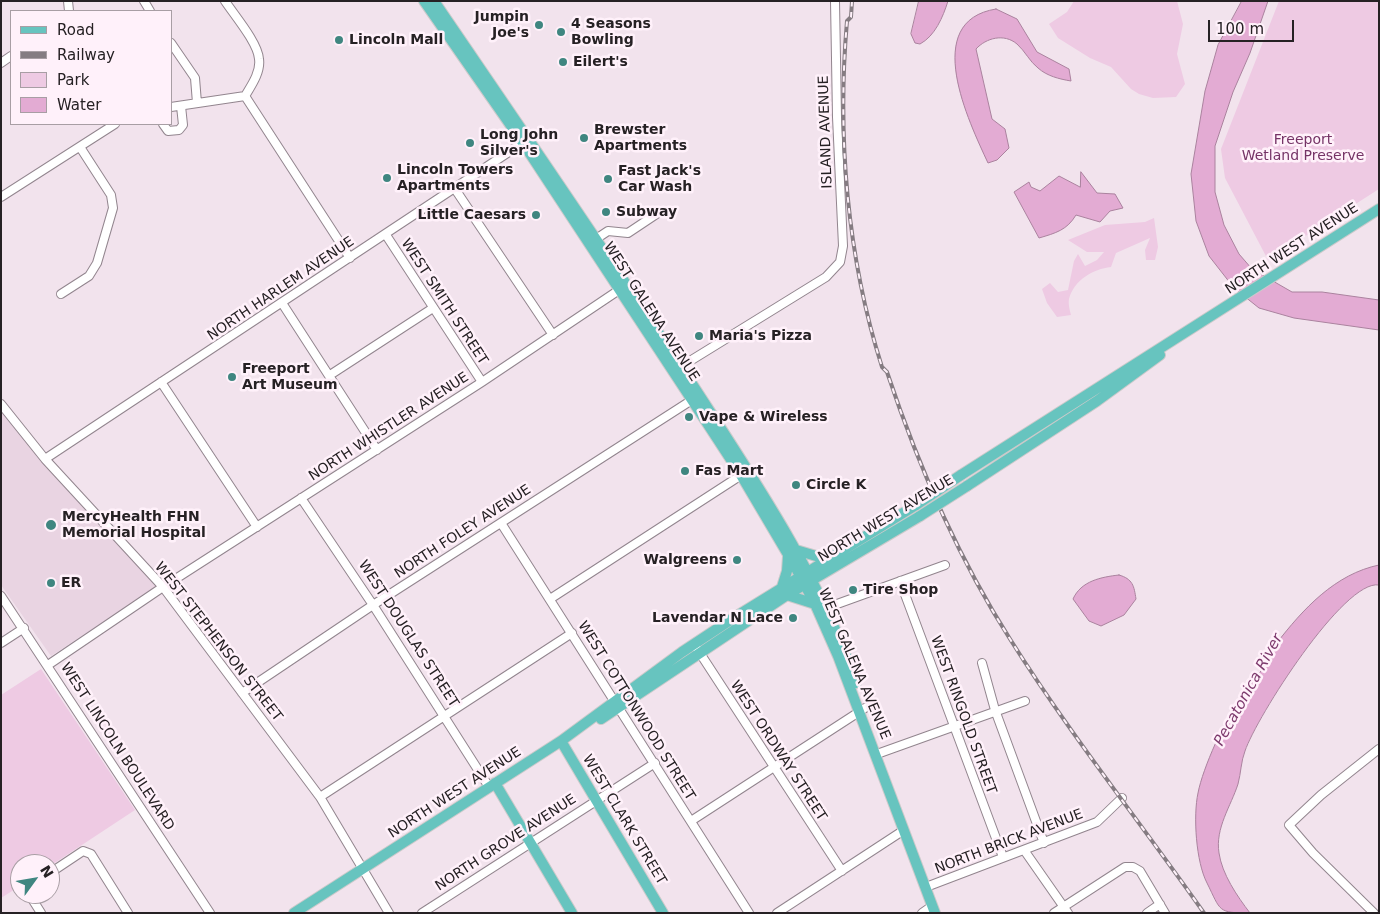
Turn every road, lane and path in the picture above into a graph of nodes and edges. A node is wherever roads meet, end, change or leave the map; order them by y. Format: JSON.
{"nodes":[{"id":1,"x":225,"y":1,"type":"edge"},
{"id":2,"x":836,"y":1,"type":"edge"},
{"id":3,"x":432,"y":3,"type":"edge"},
{"id":4,"x":172,"y":44,"type":"edge"},
{"id":5,"x":245,"y":96,"type":"junction"},
{"id":6,"x":197,"y":103,"type":"junction"},
{"id":7,"x":181,"y":106,"type":"junction"},
{"id":8,"x":172,"y":107,"type":"edge"},
{"id":9,"x":113,"y":125,"type":"edge"},
{"id":10,"x":165,"y":125,"type":"edge"},
{"id":11,"x":526,"y":141,"type":"junction"},
{"id":12,"x":80,"y":147,"type":"junction"},
{"id":13,"x":455,"y":189,"type":"junction"},
{"id":14,"x":1,"y":196,"type":"edge"},
{"id":15,"x":1379,"y":209,"type":"edge"},
{"id":16,"x":661,"y":211,"type":"dead end"},
{"id":17,"x":386,"y":235,"type":"junction"},
{"id":18,"x":596,"y":239,"type":"junction"},
{"id":19,"x":350,"y":258,"type":"junction"},
{"id":20,"x":622,"y":288,"type":"junction"},
{"id":21,"x":61,"y":294,"type":"dead end"},
{"id":22,"x":282,"y":303,"type":"junction"},
{"id":23,"x":432,"y":308,"type":"junction"},
{"id":24,"x":1220,"y":312,"type":"junction"},
{"id":25,"x":553,"y":335,"type":"junction"},
{"id":26,"x":677,"y":369,"type":"junction"},
{"id":27,"x":330,"y":375,"type":"junction"},
{"id":28,"x":162,"y":382,"type":"junction"},
{"id":29,"x":482,"y":382,"type":"junction"},
{"id":30,"x":696,"y":398,"type":"junction"},
{"id":31,"x":1,"y":404,"type":"edge"},
{"id":32,"x":377,"y":450,"type":"junction"},
{"id":33,"x":45,"y":459,"type":"junction"},
{"id":34,"x":745,"y":473,"type":"junction"},
{"id":35,"x":302,"y":498,"type":"junction"},
{"id":36,"x":500,"y":523,"type":"junction"},
{"id":37,"x":257,"y":527,"type":"junction"},
{"id":38,"x":792,"y":552,"type":"junction"},
{"id":39,"x":834,"y":556,"type":"junction"},
{"id":40,"x":945,"y":565,"type":"dead end"},
{"id":41,"x":829,"y":570,"type":"junction"},
{"id":42,"x":806,"y":578,"type":"junction"},
{"id":43,"x":900,"y":581,"type":"junction"},
{"id":44,"x":163,"y":587,"type":"junction"},
{"id":45,"x":784,"y":591,"type":"junction"},
{"id":46,"x":1,"y":596,"type":"edge"},
{"id":47,"x":550,"y":599,"type":"junction"},
{"id":48,"x":818,"y":600,"type":"junction"},
{"id":49,"x":373,"y":605,"type":"junction"},
{"id":50,"x":826,"y":608,"type":"junction"},
{"id":51,"x":24,"y":628,"type":"junction"},
{"id":52,"x":572,"y":633,"type":"junction"},
{"id":53,"x":1,"y":643,"type":"edge"},
{"id":54,"x":697,"y":649,"type":"junction"},
{"id":55,"x":982,"y":663,"type":"dead end"},
{"id":56,"x":48,"y":664,"type":"junction"},
{"id":57,"x":242,"y":693,"type":"junction"},
{"id":58,"x":1025,"y":701,"type":"dead end"},
{"id":59,"x":618,"y":705,"type":"junction"},
{"id":60,"x":862,"y":710,"type":"junction"},
{"id":61,"x":995,"y":710,"type":"junction"},
{"id":62,"x":444,"y":716,"type":"junction"},
{"id":63,"x":954,"y":724,"type":"junction"},
{"id":64,"x":561,"y":741,"type":"junction"},
{"id":65,"x":1379,"y":749,"type":"edge"},
{"id":66,"x":877,"y":754,"type":"junction"},
{"id":67,"x":655,"y":763,"type":"junction"},
{"id":68,"x":773,"y":767,"type":"junction"},
{"id":69,"x":492,"y":785,"type":"junction"},
{"id":70,"x":320,"y":797,"type":"junction"},
{"id":71,"x":1122,"y":798,"type":"dead end"},
{"id":72,"x":596,"y":799,"type":"junction"},
{"id":73,"x":691,"y":821,"type":"junction"},
{"id":74,"x":904,"y":830,"type":"junction"},
{"id":75,"x":530,"y":843,"type":"junction"},
{"id":76,"x":1044,"y":843,"type":"junction"},
{"id":77,"x":1024,"y":850,"type":"junction"},
{"id":78,"x":1003,"y":858,"type":"junction"},
{"id":79,"x":60,"y":867,"type":"edge"},
{"id":80,"x":363,"y":868,"type":"junction"},
{"id":81,"x":842,"y":871,"type":"junction"},
{"id":82,"x":926,"y":887,"type":"junction"},
{"id":83,"x":1160,"y":904,"type":"junction"},
{"id":84,"x":934,"y":909,"type":"edge"},
{"id":85,"x":1066,"y":909,"type":"edge"},
{"id":86,"x":128,"y":913,"type":"edge"},
{"id":87,"x":210,"y":913,"type":"edge"},
{"id":88,"x":294,"y":913,"type":"edge"},
{"id":89,"x":390,"y":913,"type":"edge"},
{"id":90,"x":422,"y":913,"type":"edge"},
{"id":91,"x":572,"y":913,"type":"edge"},
{"id":92,"x":663,"y":913,"type":"edge"},
{"id":93,"x":749,"y":913,"type":"edge"},
{"id":94,"x":778,"y":913,"type":"edge"},
{"id":95,"x":922,"y":913,"type":"edge"},
{"id":96,"x":1054,"y":913,"type":"edge"},
{"id":97,"x":1147,"y":913,"type":"edge"},
{"id":98,"x":1165,"y":913,"type":"edge"},
{"id":99,"x":1374,"y":913,"type":"edge"}],
"edges":[{"from":1,"to":5,"type":"street"},
{"from":2,"to":26,"type":"street","name":"ISLAND AVENUE"},
{"from":3,"to":11,"type":"main road","name":"WEST GALENA AVENUE"},
{"from":4,"to":6,"type":"street"},
{"from":5,"to":6,"type":"street"},
{"from":5,"to":19,"type":"street"},
{"from":6,"to":7,"type":"street"},
{"from":7,"to":8,"type":"street"},
{"from":7,"to":10,"type":"street"},
{"from":9,"to":12,"type":"street"},
{"from":11,"to":13,"type":"street","name":"NORTH HARLEM AVENUE"},
{"from":11,"to":18,"type":"main road","name":"WEST GALENA AVENUE"},
{"from":11,"to":20,"type":"main road","name":"WEST GALENA AVENUE"},
{"from":12,"to":14,"type":"street"},
{"from":12,"to":21,"type":"street"},
{"from":13,"to":17,"type":"street","name":"NORTH HARLEM AVENUE"},
{"from":13,"to":25,"type":"street"},
{"from":15,"to":24,"type":"main road","name":"NORTH WEST AVENUE"},
{"from":16,"to":18,"type":"street"},
{"from":17,"to":19,"type":"street","name":"NORTH HARLEM AVENUE"},
{"from":17,"to":23,"type":"street","name":"WEST SMITH STREET"},
{"from":18,"to":20,"type":"main road","name":"WEST GALENA AVENUE"},
{"from":19,"to":22,"type":"street","name":"NORTH HARLEM AVENUE"},
{"from":20,"to":25,"type":"street","name":"NORTH WHISTLER AVENUE"},
{"from":20,"to":26,"type":"main road","name":"WEST GALENA AVENUE"},
{"from":22,"to":27,"type":"street"},
{"from":22,"to":28,"type":"street","name":"NORTH HARLEM AVENUE"},
{"from":23,"to":27,"type":"street"},
{"from":23,"to":29,"type":"street","name":"WEST SMITH STREET"},
{"from":24,"to":39,"type":"main road","name":"NORTH WEST AVENUE","bridge":true},
{"from":24,"to":41,"type":"main road","name":"NORTH WEST AVENUE","bridge":true},
{"from":25,"to":29,"type":"street","name":"NORTH WHISTLER AVENUE"},
{"from":26,"to":30,"type":"main road","name":"WEST GALENA AVENUE"},
{"from":27,"to":32,"type":"street"},
{"from":28,"to":33,"type":"street","name":"NORTH HARLEM AVENUE"},
{"from":28,"to":37,"type":"street"},
{"from":29,"to":32,"type":"street","name":"NORTH WHISTLER AVENUE"},
{"from":30,"to":34,"type":"main road","name":"WEST GALENA AVENUE"},
{"from":30,"to":36,"type":"street","name":"NORTH FOLEY AVENUE"},
{"from":31,"to":33,"type":"street","name":"WEST STEPHENSON STREET"},
{"from":32,"to":35,"type":"street","name":"NORTH WHISTLER AVENUE"},
{"from":33,"to":44,"type":"street","name":"WEST STEPHENSON STREET"},
{"from":34,"to":38,"type":"main road","name":"WEST GALENA AVENUE"},
{"from":34,"to":47,"type":"street"},
{"from":35,"to":37,"type":"street","name":"NORTH WHISTLER AVENUE"},
{"from":35,"to":49,"type":"street","name":"WEST DOUGLAS STREET"},
{"from":36,"to":47,"type":"street","name":"WEST COTTONWOOD STREET"},
{"from":36,"to":49,"type":"street","name":"NORTH FOLEY AVENUE"},
{"from":37,"to":44,"type":"street","name":"NORTH WHISTLER AVENUE"},
{"from":38,"to":39,"type":"main road"},
{"from":38,"to":42,"type":"main road","name":"WEST GALENA AVENUE"},
{"from":38,"to":45,"type":"main road"},
{"from":39,"to":42,"type":"main road","name":"NORTH WEST AVENUE"},
{"from":40,"to":43,"type":"street"},
{"from":41,"to":42,"type":"main road","name":"NORTH WEST AVENUE"},
{"from":41,"to":48,"type":"main road"},
{"from":42,"to":45,"type":"main road","name":"NORTH WEST AVENUE"},
{"from":42,"to":48,"type":"main road","name":"WEST GALENA AVENUE"},
{"from":43,"to":50,"type":"street"},
{"from":43,"to":63,"type":"street","name":"WEST RINGOLD STREET"},
{"from":44,"to":56,"type":"street","name":"NORTH WHISTLER AVENUE"},
{"from":44,"to":57,"type":"street","name":"WEST STEPHENSON STREET"},
{"from":45,"to":48,"type":"main road"},
{"from":45,"to":54,"type":"main road","name":"NORTH WEST AVENUE"},
{"from":46,"to":51,"type":"street","name":"WEST LINCOLN BOULEVARD"},
{"from":47,"to":52,"type":"street","name":"WEST COTTONWOOD STREET"},
{"from":48,"to":50,"type":"main road","name":"WEST GALENA AVENUE"},
{"from":48,"to":60,"type":"main road","name":"WEST GALENA AVENUE"},
{"from":49,"to":57,"type":"street","name":"NORTH FOLEY AVENUE"},
{"from":49,"to":62,"type":"street","name":"WEST DOUGLAS STREET"},
{"from":50,"to":60,"type":"main road","name":"WEST GALENA AVENUE"},
{"from":51,"to":53,"type":"street"},
{"from":51,"to":56,"type":"street","name":"WEST LINCOLN BOULEVARD"},
{"from":52,"to":59,"type":"street","name":"WEST COTTONWOOD STREET"},
{"from":52,"to":62,"type":"street"},
{"from":54,"to":59,"type":"main road","name":"NORTH WEST AVENUE"},
{"from":54,"to":68,"type":"street","name":"WEST ORDWAY STREET"},
{"from":55,"to":61,"type":"street"},
{"from":56,"to":87,"type":"street","name":"WEST LINCOLN BOULEVARD"},
{"from":57,"to":70,"type":"street","name":"WEST STEPHENSON STREET"},
{"from":58,"to":61,"type":"street"},
{"from":59,"to":64,"type":"main road","name":"NORTH WEST AVENUE"},
{"from":59,"to":67,"type":"street","name":"WEST COTTONWOOD STREET"},
{"from":60,"to":66,"type":"main road","name":"WEST GALENA AVENUE"},
{"from":60,"to":68,"type":"street"},
{"from":61,"to":63,"type":"street"},
{"from":61,"to":76,"type":"street"},
{"from":62,"to":69,"type":"street","name":"WEST DOUGLAS STREET"},
{"from":62,"to":70,"type":"street"},
{"from":63,"to":66,"type":"street"},
{"from":63,"to":78,"type":"street","name":"WEST RINGOLD STREET"},
{"from":64,"to":69,"type":"main road","name":"NORTH WEST AVENUE"},
{"from":64,"to":72,"type":"main road","name":"WEST CLARK STREET"},
{"from":65,"to":99,"type":"street"},
{"from":66,"to":74,"type":"main road","name":"WEST GALENA AVENUE"},
{"from":67,"to":72,"type":"street","name":"NORTH GROVE AVENUE"},
{"from":67,"to":73,"type":"street","name":"WEST COTTONWOOD STREET"},
{"from":68,"to":73,"type":"street"},
{"from":68,"to":81,"type":"street","name":"WEST ORDWAY STREET"},
{"from":69,"to":75,"type":"main road","name":"WEST DOUGLAS STREET"},
{"from":69,"to":80,"type":"main road","name":"NORTH WEST AVENUE"},
{"from":70,"to":80,"type":"street","name":"WEST STEPHENSON STREET"},
{"from":71,"to":76,"type":"street","name":"NORTH BRICK AVENUE"},
{"from":72,"to":75,"type":"street","name":"NORTH GROVE AVENUE"},
{"from":72,"to":92,"type":"main road","name":"WEST CLARK STREET"},
{"from":73,"to":93,"type":"street","name":"WEST COTTONWOOD STREET"},
{"from":74,"to":81,"type":"street"},
{"from":74,"to":82,"type":"main road","name":"WEST GALENA AVENUE"},
{"from":75,"to":90,"type":"street","name":"NORTH GROVE AVENUE"},
{"from":75,"to":91,"type":"main road","name":"WEST DOUGLAS STREET"},
{"from":76,"to":77,"type":"street","name":"NORTH BRICK AVENUE"},
{"from":77,"to":78,"type":"street","name":"NORTH BRICK AVENUE"},
{"from":77,"to":85,"type":"street"},
{"from":78,"to":82,"type":"street","name":"NORTH BRICK AVENUE"},
{"from":79,"to":86,"type":"street"},
{"from":80,"to":88,"type":"main road","name":"NORTH WEST AVENUE"},
{"from":80,"to":89,"type":"street","name":"WEST STEPHENSON STREET"},
{"from":81,"to":94,"type":"street"},
{"from":82,"to":84,"type":"main road","name":"WEST GALENA AVENUE"},
{"from":83,"to":85,"type":"street"},
{"from":83,"to":97,"type":"street"},
{"from":83,"to":98,"type":"street"},
{"from":84,"to":95,"type":"street"},
{"from":85,"to":96,"type":"street"}]}
